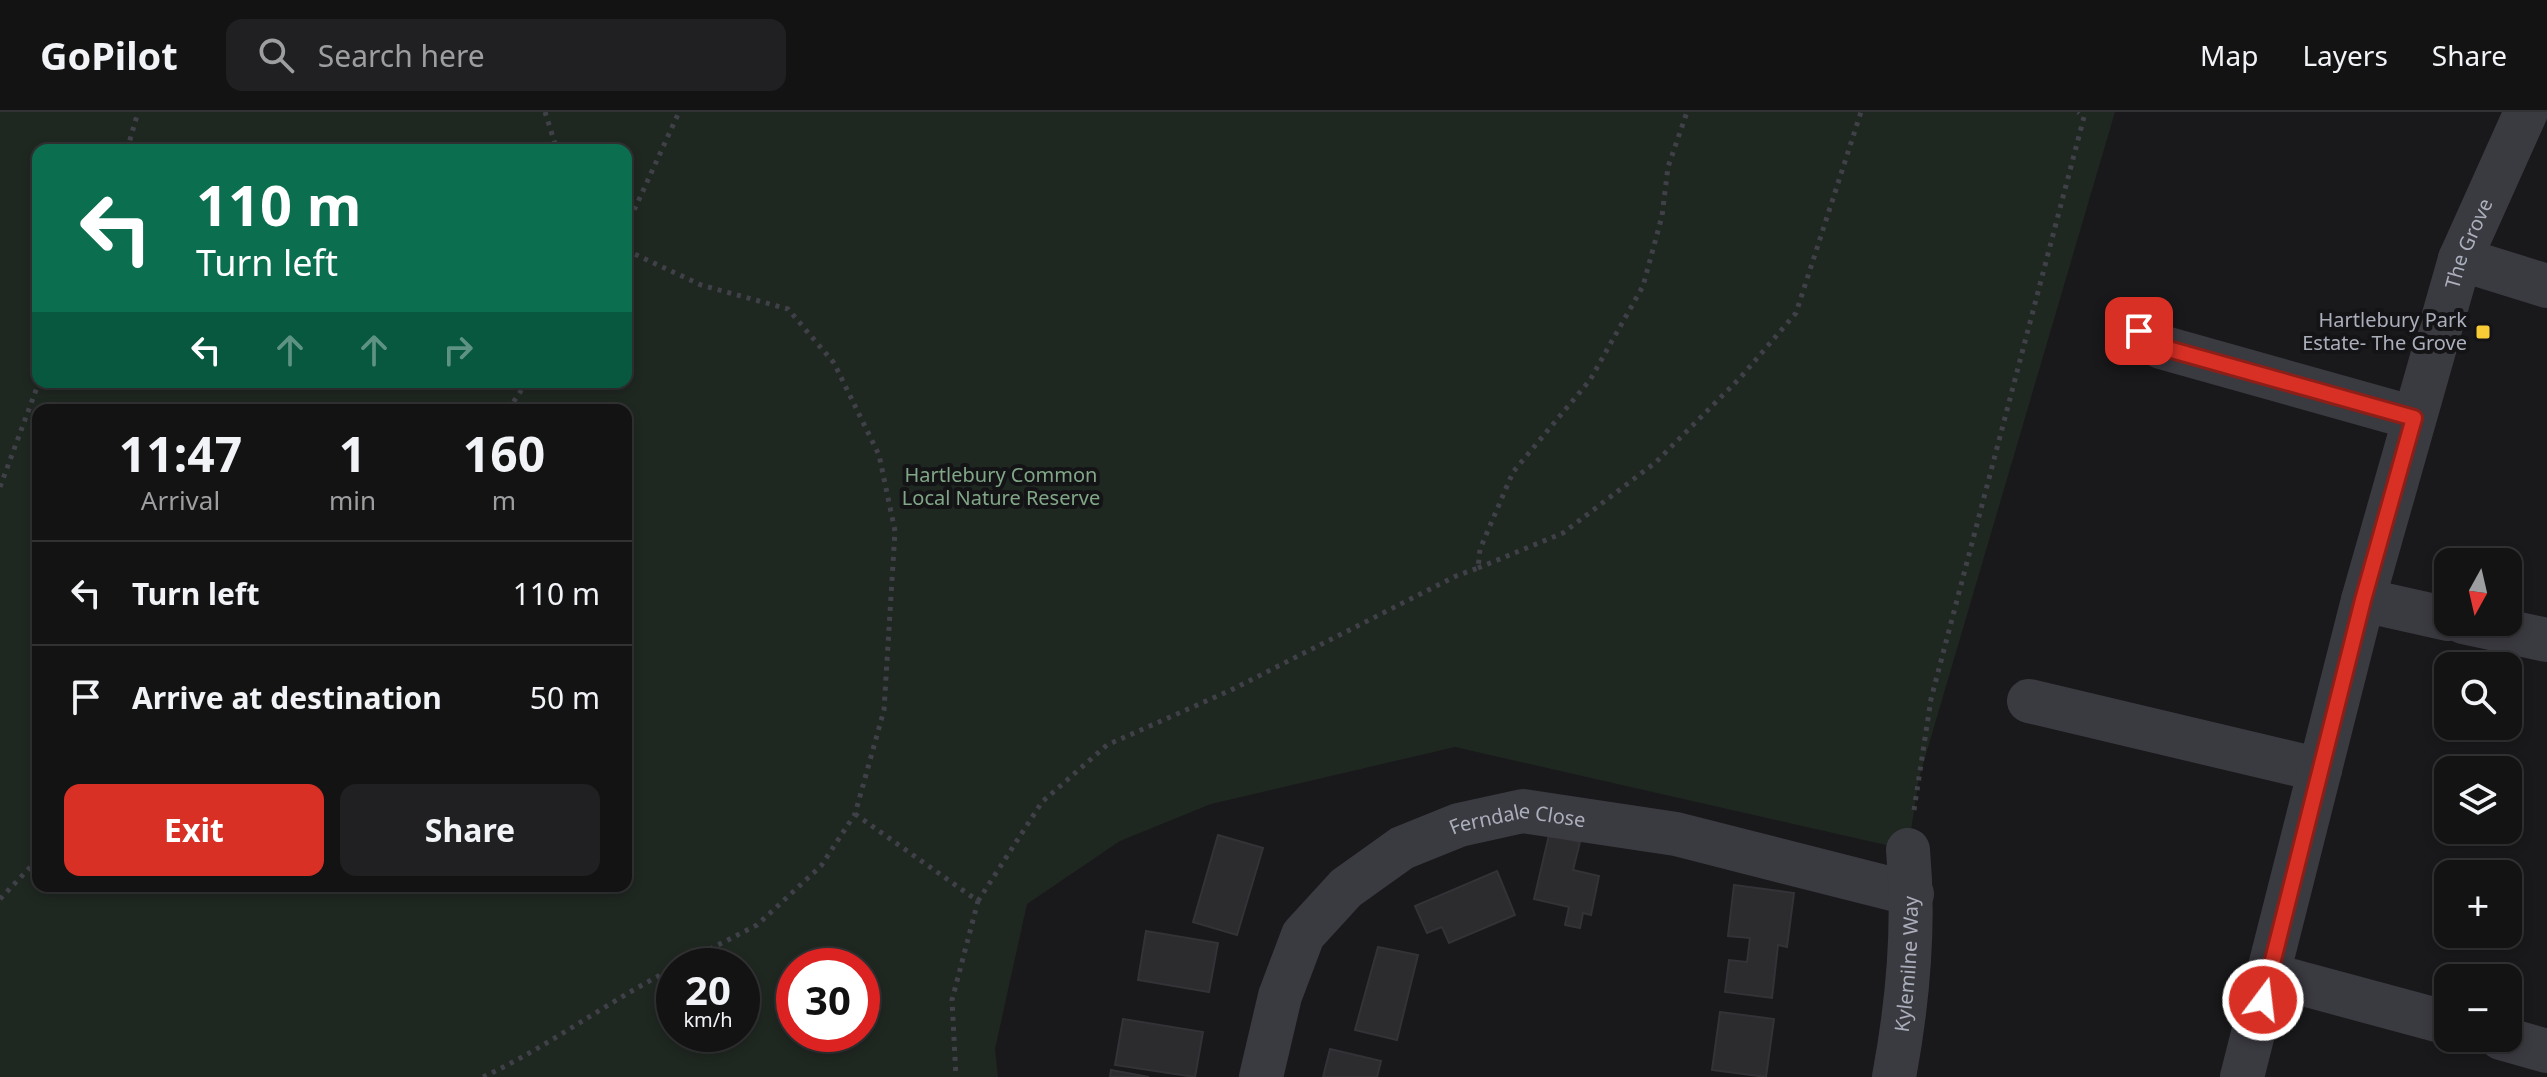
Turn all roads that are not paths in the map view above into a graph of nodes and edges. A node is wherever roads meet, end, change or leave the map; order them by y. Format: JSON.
{"nodes":[{"id":1,"x":2516,"y":115,"type":"edge"},
{"id":2,"x":2460,"y":259,"type":"junction"},
{"id":3,"x":2547,"y":286,"type":"edge"},
{"id":4,"x":2139,"y":331,"type":"dead end"},
{"id":5,"x":2414,"y":418,"type":"junction"},
{"id":6,"x":2363,"y":600,"type":"junction"},
{"id":7,"x":2434,"y":616,"type":"edge"},
{"id":8,"x":2522,"y":635,"type":"edge"},
{"id":9,"x":2547,"y":640,"type":"edge"},
{"id":10,"x":2029,"y":701,"type":"dead end"},
{"id":11,"x":2320,"y":770,"type":"junction"},
{"id":12,"x":1908,"y":850,"type":"road end"},
{"id":13,"x":1912,"y":894,"type":"junction"},
{"id":14,"x":2270,"y":975,"type":"junction"},
{"id":15,"x":2434,"y":1019,"type":"edge"},
{"id":16,"x":2522,"y":1044,"type":"edge"},
{"id":17,"x":2547,"y":1051,"type":"edge"},
{"id":18,"x":1261,"y":1077,"type":"edge"},
{"id":19,"x":1894,"y":1077,"type":"edge"},
{"id":20,"x":2242,"y":1077,"type":"edge"}],
"edges":[{"from":1,"to":2,"type":"street","name":"The Grove"},
{"from":2,"to":3,"type":"street"},
{"from":2,"to":5,"type":"street","name":"The Grove"},
{"from":4,"to":5,"type":"street"},
{"from":5,"to":6,"type":"street","name":"The Grove"},
{"from":6,"to":7,"type":"street"},
{"from":6,"to":11,"type":"street","name":"The Grove"},
{"from":8,"to":9,"type":"street"},
{"from":10,"to":11,"type":"street"},
{"from":11,"to":14,"type":"street","name":"The Grove"},
{"from":12,"to":13,"type":"street","name":"Kylemilne Way"},
{"from":13,"to":18,"type":"street","name":"Ferndale Close"},
{"from":13,"to":19,"type":"street","name":"Kylemilne Way"},
{"from":14,"to":15,"type":"street"},
{"from":14,"to":20,"type":"street","name":"The Grove"},
{"from":16,"to":17,"type":"street"}]}
